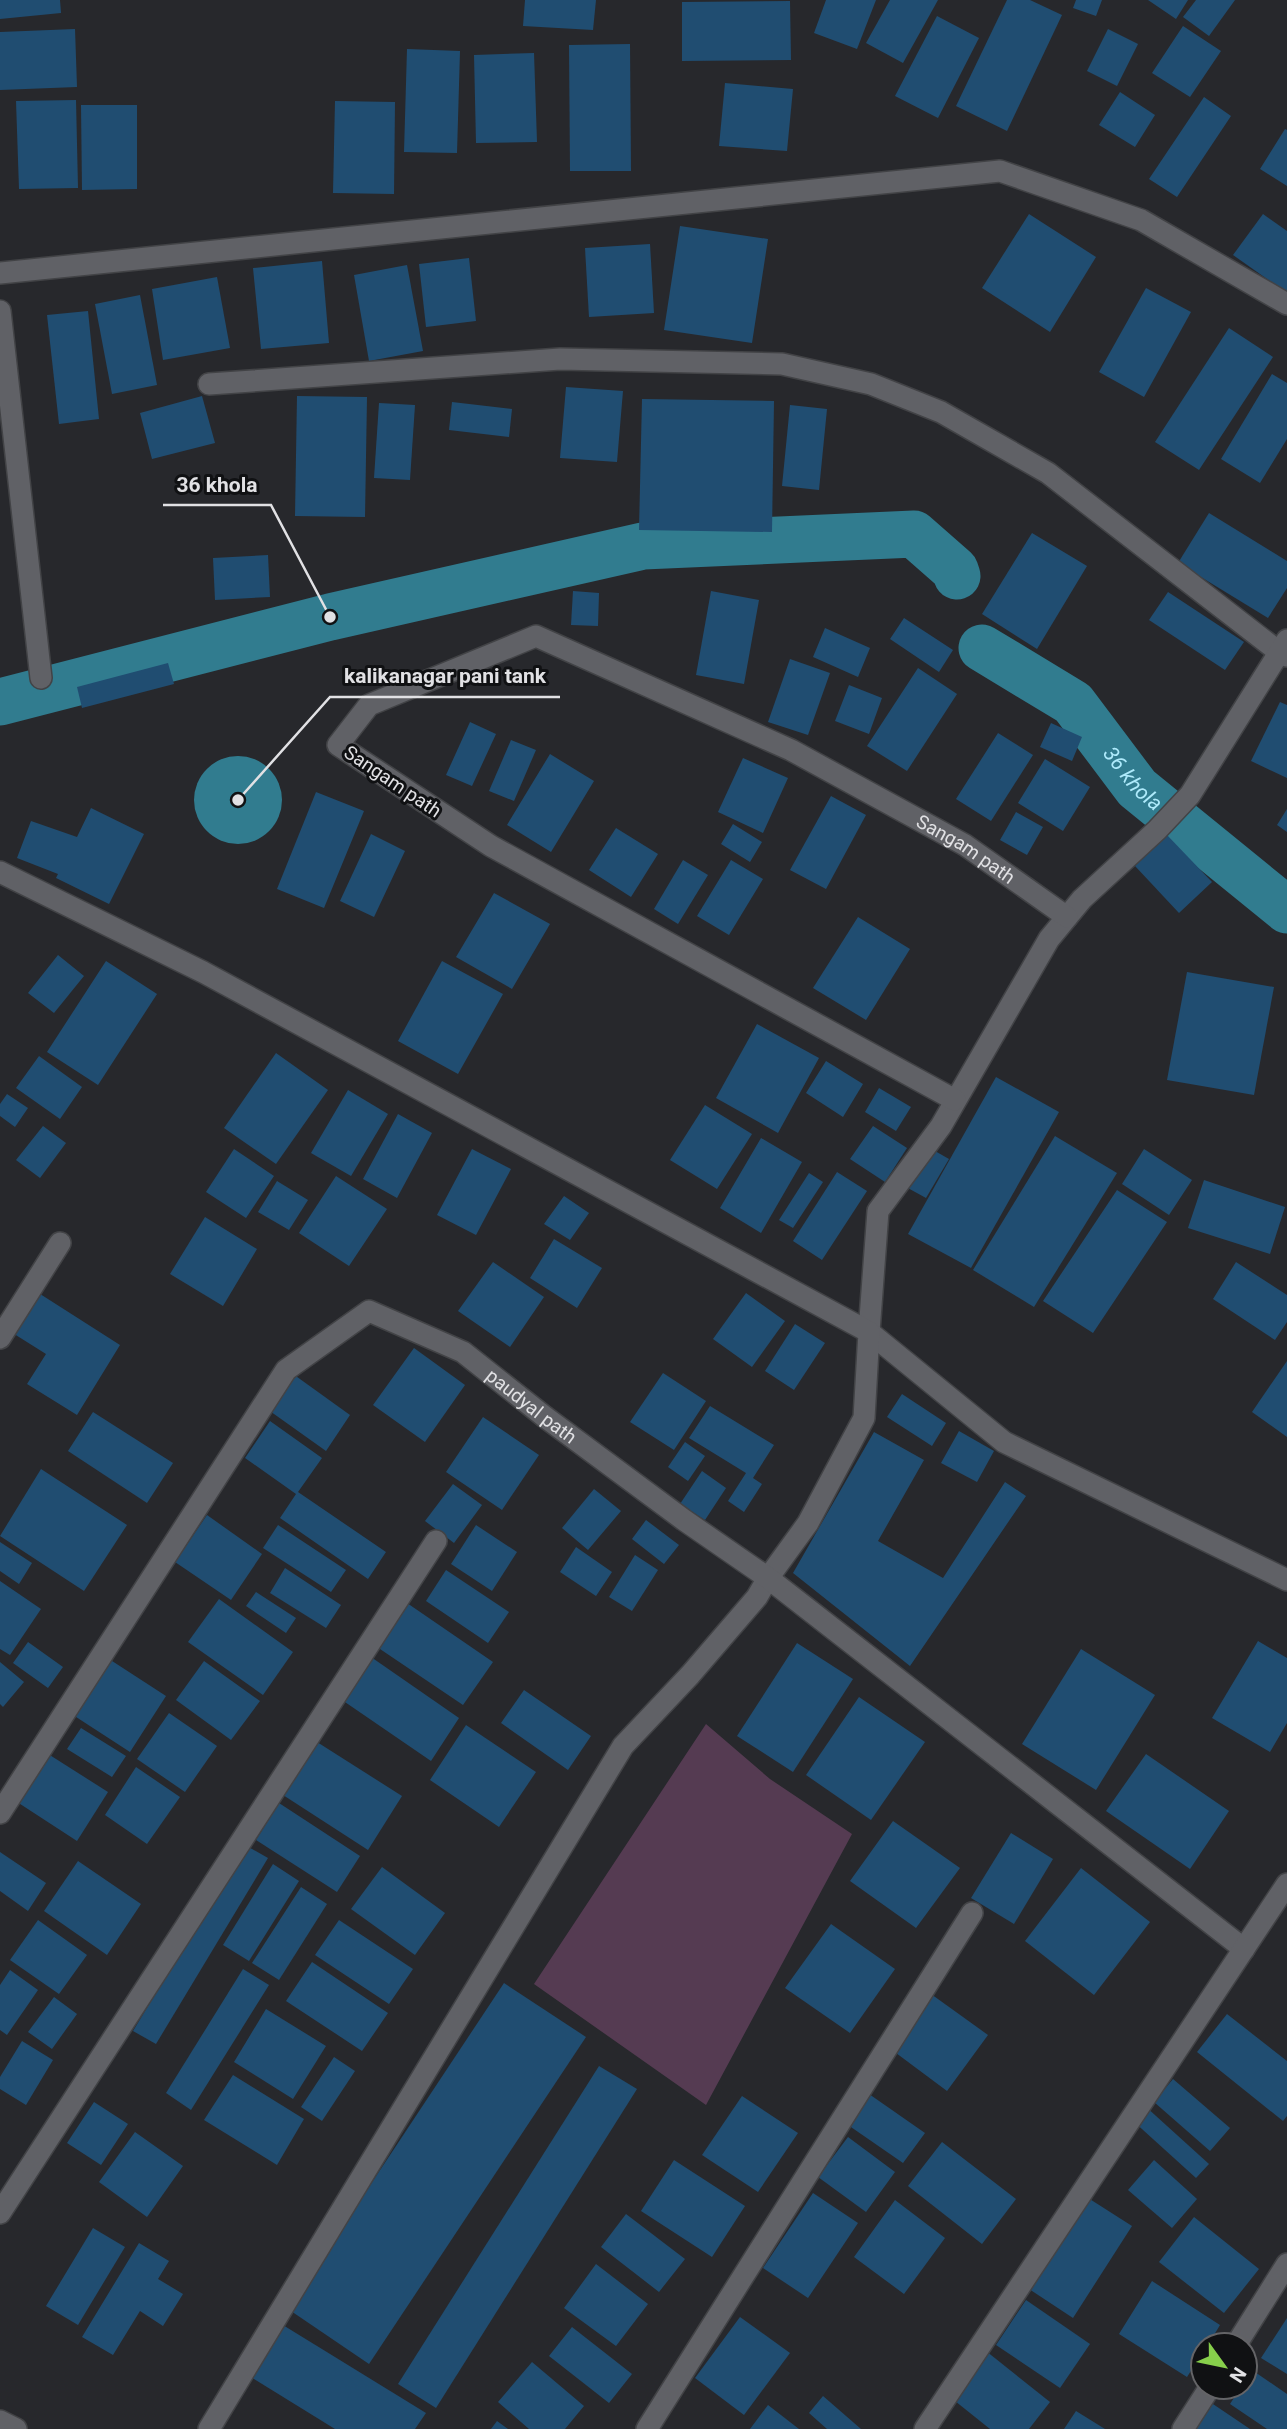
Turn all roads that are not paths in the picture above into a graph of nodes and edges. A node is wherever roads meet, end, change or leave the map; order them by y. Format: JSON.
{"nodes":[{"id":1,"x":0,"y":273,"type":"edge"},
{"id":2,"x":1287,"y":304,"type":"edge"},
{"id":3,"x":0,"y":311,"type":"edge"},
{"id":4,"x":209,"y":384,"type":"dead end"},
{"id":5,"x":1284,"y":650,"type":"edge"},
{"id":6,"x":41,"y":678,"type":"dead end"},
{"id":7,"x":0,"y":872,"type":"edge"},
{"id":8,"x":1067,"y":917,"type":"junction"},
{"id":9,"x":956,"y":1100,"type":"junction"},
{"id":10,"x":60,"y":1243,"type":"dead end"},
{"id":11,"x":869,"y":1332,"type":"junction"},
{"id":12,"x":0,"y":1338,"type":"edge"},
{"id":13,"x":436,"y":1541,"type":"dead end"},
{"id":14,"x":768,"y":1578,"type":"junction"},
{"id":15,"x":1287,"y":1580,"type":"edge"},
{"id":16,"x":0,"y":1813,"type":"edge"},
{"id":17,"x":1287,"y":1884,"type":"edge"},
{"id":18,"x":972,"y":1913,"type":"dead end"},
{"id":19,"x":1244,"y":1949,"type":"junction"},
{"id":20,"x":0,"y":2213,"type":"edge"},
{"id":21,"x":1287,"y":2264,"type":"edge"},
{"id":22,"x":1245,"y":2331,"type":"edge"},
{"id":23,"x":1201,"y":2401,"type":"edge"},
{"id":24,"x":0,"y":2421,"type":"edge"},
{"id":25,"x":16,"y":2429,"type":"edge"},
{"id":26,"x":209,"y":2429,"type":"edge"},
{"id":27,"x":647,"y":2429,"type":"edge"},
{"id":28,"x":925,"y":2429,"type":"edge"},
{"id":29,"x":1183,"y":2429,"type":"edge"}],
"edges":[{"from":1,"to":2,"type":"street"},
{"from":3,"to":6,"type":"street"},
{"from":4,"to":5,"type":"street"},
{"from":5,"to":8,"type":"street"},
{"from":7,"to":11,"type":"street"},
{"from":8,"to":9,"type":"street"},
{"from":8,"to":9,"type":"street","name":"Sangam path"},
{"from":9,"to":11,"type":"street"},
{"from":10,"to":12,"type":"street"},
{"from":11,"to":14,"type":"street"},
{"from":11,"to":15,"type":"street"},
{"from":13,"to":20,"type":"street"},
{"from":14,"to":16,"type":"street","name":"paudyal path"},
{"from":14,"to":19,"type":"street"},
{"from":14,"to":26,"type":"street"},
{"from":17,"to":19,"type":"street"},
{"from":18,"to":27,"type":"street"},
{"from":19,"to":28,"type":"street"},
{"from":21,"to":22,"type":"street"},
{"from":23,"to":29,"type":"street"},
{"from":24,"to":25,"type":"street"}]}
